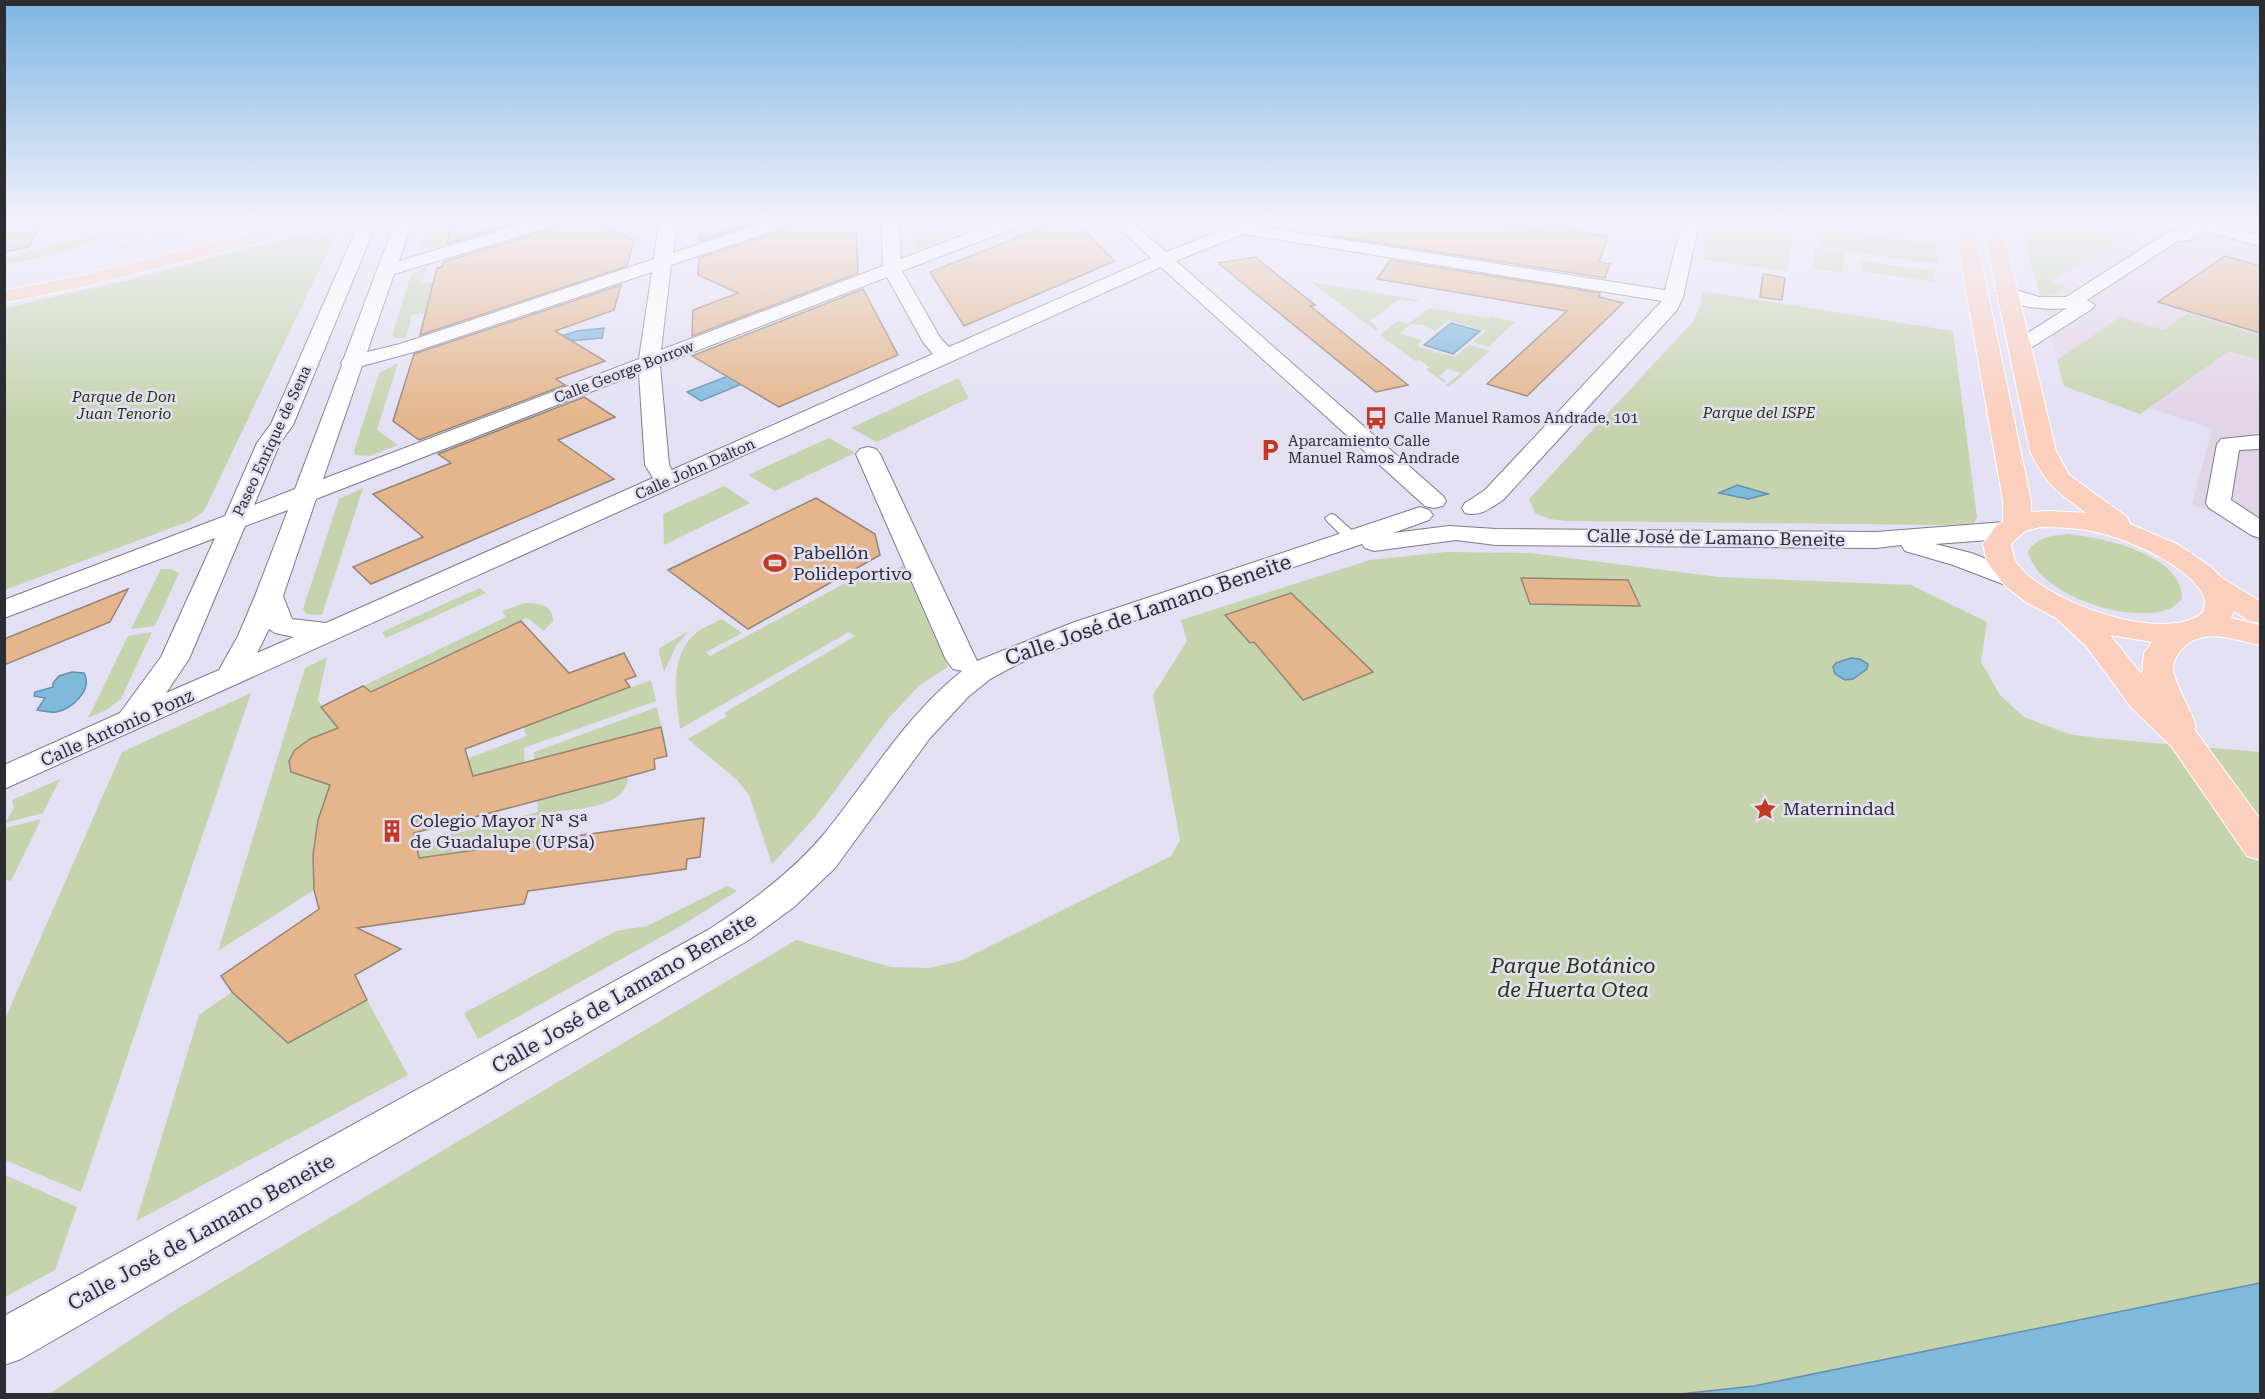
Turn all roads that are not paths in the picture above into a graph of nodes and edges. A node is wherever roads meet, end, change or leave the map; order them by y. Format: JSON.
{"nodes":[{"id":1,"x":52,"y":287,"type":"edge"},
{"id":2,"x":340,"y":287,"type":"edge"},
{"id":3,"x":380,"y":287,"type":"edge"},
{"id":4,"x":588,"y":287,"type":"edge"},
{"id":5,"x":659,"y":287,"type":"edge"},
{"id":6,"x":847,"y":287,"type":"edge"},
{"id":7,"x":902,"y":287,"type":"edge"},
{"id":8,"x":1101,"y":287,"type":"edge"},
{"id":9,"x":1191,"y":287,"type":"edge"},
{"id":10,"x":1615,"y":287,"type":"edge"},
{"id":11,"x":1675,"y":287,"type":"edge"},
{"id":12,"x":1975,"y":287,"type":"edge"},
{"id":13,"x":2005,"y":287,"type":"edge"},
{"id":14,"x":2094,"y":287,"type":"edge"},
{"id":15,"x":2112,"y":287,"type":"edge"},
{"id":16,"x":2006,"y":292,"type":"junction"},
{"id":17,"x":4,"y":297,"type":"edge"},
{"id":18,"x":1673,"y":297,"type":"junction"},
{"id":19,"x":2019,"y":347,"type":"junction"},
{"id":20,"x":946,"y":356,"type":"junction"},
{"id":21,"x":351,"y":363,"type":"junction"},
{"id":22,"x":649,"y":363,"type":"junction"},
{"id":23,"x":2260,"y":442,"type":"edge"},
{"id":24,"x":868,"y":454,"type":"dead end"},
{"id":25,"x":666,"y":481,"type":"junction"},
{"id":26,"x":304,"y":495,"type":"junction"},
{"id":27,"x":1427,"y":508,"type":"junction"},
{"id":28,"x":1478,"y":512,"type":"junction"},
{"id":29,"x":235,"y":521,"type":"junction"},
{"id":30,"x":2011,"y":527,"type":"junction"},
{"id":31,"x":2260,"y":530,"type":"edge"},
{"id":32,"x":1456,"y":534,"type":"junction"},
{"id":33,"x":2135,"y":534,"type":"junction"},
{"id":34,"x":1337,"y":535,"type":"junction"},
{"id":35,"x":1556,"y":536,"type":"junction"},
{"id":36,"x":1876,"y":540,"type":"junction"},
{"id":37,"x":2017,"y":580,"type":"junction"},
{"id":38,"x":2211,"y":584,"type":"junction"},
{"id":39,"x":268,"y":596,"type":"junction"},
{"id":40,"x":2058,"y":606,"type":"junction"},
{"id":41,"x":4,"y":610,"type":"edge"},
{"id":42,"x":2260,"y":614,"type":"edge"},
{"id":43,"x":2192,"y":629,"type":"junction"},
{"id":44,"x":332,"y":632,"type":"junction"},
{"id":45,"x":2260,"y":635,"type":"edge"},
{"id":46,"x":175,"y":659,"type":"junction"},
{"id":47,"x":963,"y":662,"type":"dead end"},
{"id":48,"x":218,"y":683,"type":"junction"},
{"id":49,"x":2160,"y":705,"type":"junction"},
{"id":50,"x":129,"y":723,"type":"junction"},
{"id":51,"x":4,"y":778,"type":"edge"},
{"id":52,"x":2260,"y":846,"type":"edge"},
{"id":53,"x":4,"y":1342,"type":"edge"}],
"edges":[{"from":1,"to":17,"type":"main road"},
{"from":2,"to":29,"type":"street","name":"Paseo Enrique de Sena"},
{"from":3,"to":21,"type":"street"},
{"from":4,"to":21,"type":"street"},
{"from":5,"to":22,"type":"street"},
{"from":6,"to":22,"type":"street","name":"Calle George Borrow"},
{"from":7,"to":20,"type":"street"},
{"from":8,"to":20,"type":"street","name":"Calle John Dalton"},
{"from":9,"to":27,"type":"street"},
{"from":10,"to":18,"type":"street"},
{"from":11,"to":18,"type":"street"},
{"from":12,"to":30,"type":"main road"},
{"from":13,"to":16,"type":"main road"},
{"from":14,"to":16,"type":"street"},
{"from":15,"to":19,"type":"street"},
{"from":16,"to":19,"type":"main road"},
{"from":18,"to":28,"type":"street"},
{"from":19,"to":33,"type":"main road"},
{"from":20,"to":25,"type":"street","name":"Calle John Dalton"},
{"from":21,"to":26,"type":"street"},
{"from":22,"to":25,"type":"street"},
{"from":22,"to":26,"type":"street","name":"Calle George Borrow"},
{"from":23,"to":31,"type":"street"},
{"from":24,"to":47,"type":"street"},
{"from":25,"to":44,"type":"street","name":"Calle John Dalton"},
{"from":26,"to":29,"type":"street","name":"Calle George Borrow"},
{"from":26,"to":39,"type":"street"},
{"from":27,"to":28,"type":"street","name":"Calle José de Lamano Beneite"},
{"from":27,"to":32,"type":"street"},
{"from":27,"to":34,"type":"street","name":"Calle José de Lamano Beneite"},
{"from":28,"to":32,"type":"street"},
{"from":28,"to":35,"type":"street","name":"Calle José de Lamano Beneite"},
{"from":29,"to":41,"type":"street","name":"Calle George Borrow"},
{"from":29,"to":46,"type":"street","name":"Paseo Enrique de Sena"},
{"from":30,"to":33,"type":"main road"},
{"from":30,"to":36,"type":"street","name":"Calle José de Lamano Beneite"},
{"from":30,"to":37,"type":"main road"},
{"from":32,"to":34,"type":"street","name":"Calle José de Lamano Beneite"},
{"from":32,"to":35,"type":"street","name":"Calle José de Lamano Beneite"},
{"from":33,"to":38,"type":"main road"},
{"from":34,"to":53,"type":"street","name":"Calle José de Lamano Beneite"},
{"from":35,"to":36,"type":"street","name":"Calle José de Lamano Beneite"},
{"from":36,"to":37,"type":"street","name":"Calle José de Lamano Beneite"},
{"from":37,"to":40,"type":"main road"},
{"from":38,"to":42,"type":"main road"},
{"from":38,"to":43,"type":"main road"},
{"from":39,"to":44,"type":"street"},
{"from":39,"to":48,"type":"street"},
{"from":40,"to":43,"type":"main road"},
{"from":40,"to":49,"type":"main road"},
{"from":43,"to":45,"type":"main road"},
{"from":43,"to":49,"type":"main road"},
{"from":44,"to":48,"type":"street","name":"Calle John Dalton"},
{"from":46,"to":48,"type":"street"},
{"from":46,"to":50,"type":"street","name":"Paseo Enrique de Sena"},
{"from":48,"to":50,"type":"street","name":"Calle Antonio Ponz"},
{"from":49,"to":52,"type":"main road"},
{"from":50,"to":51,"type":"street","name":"Calle Antonio Ponz"}]}
